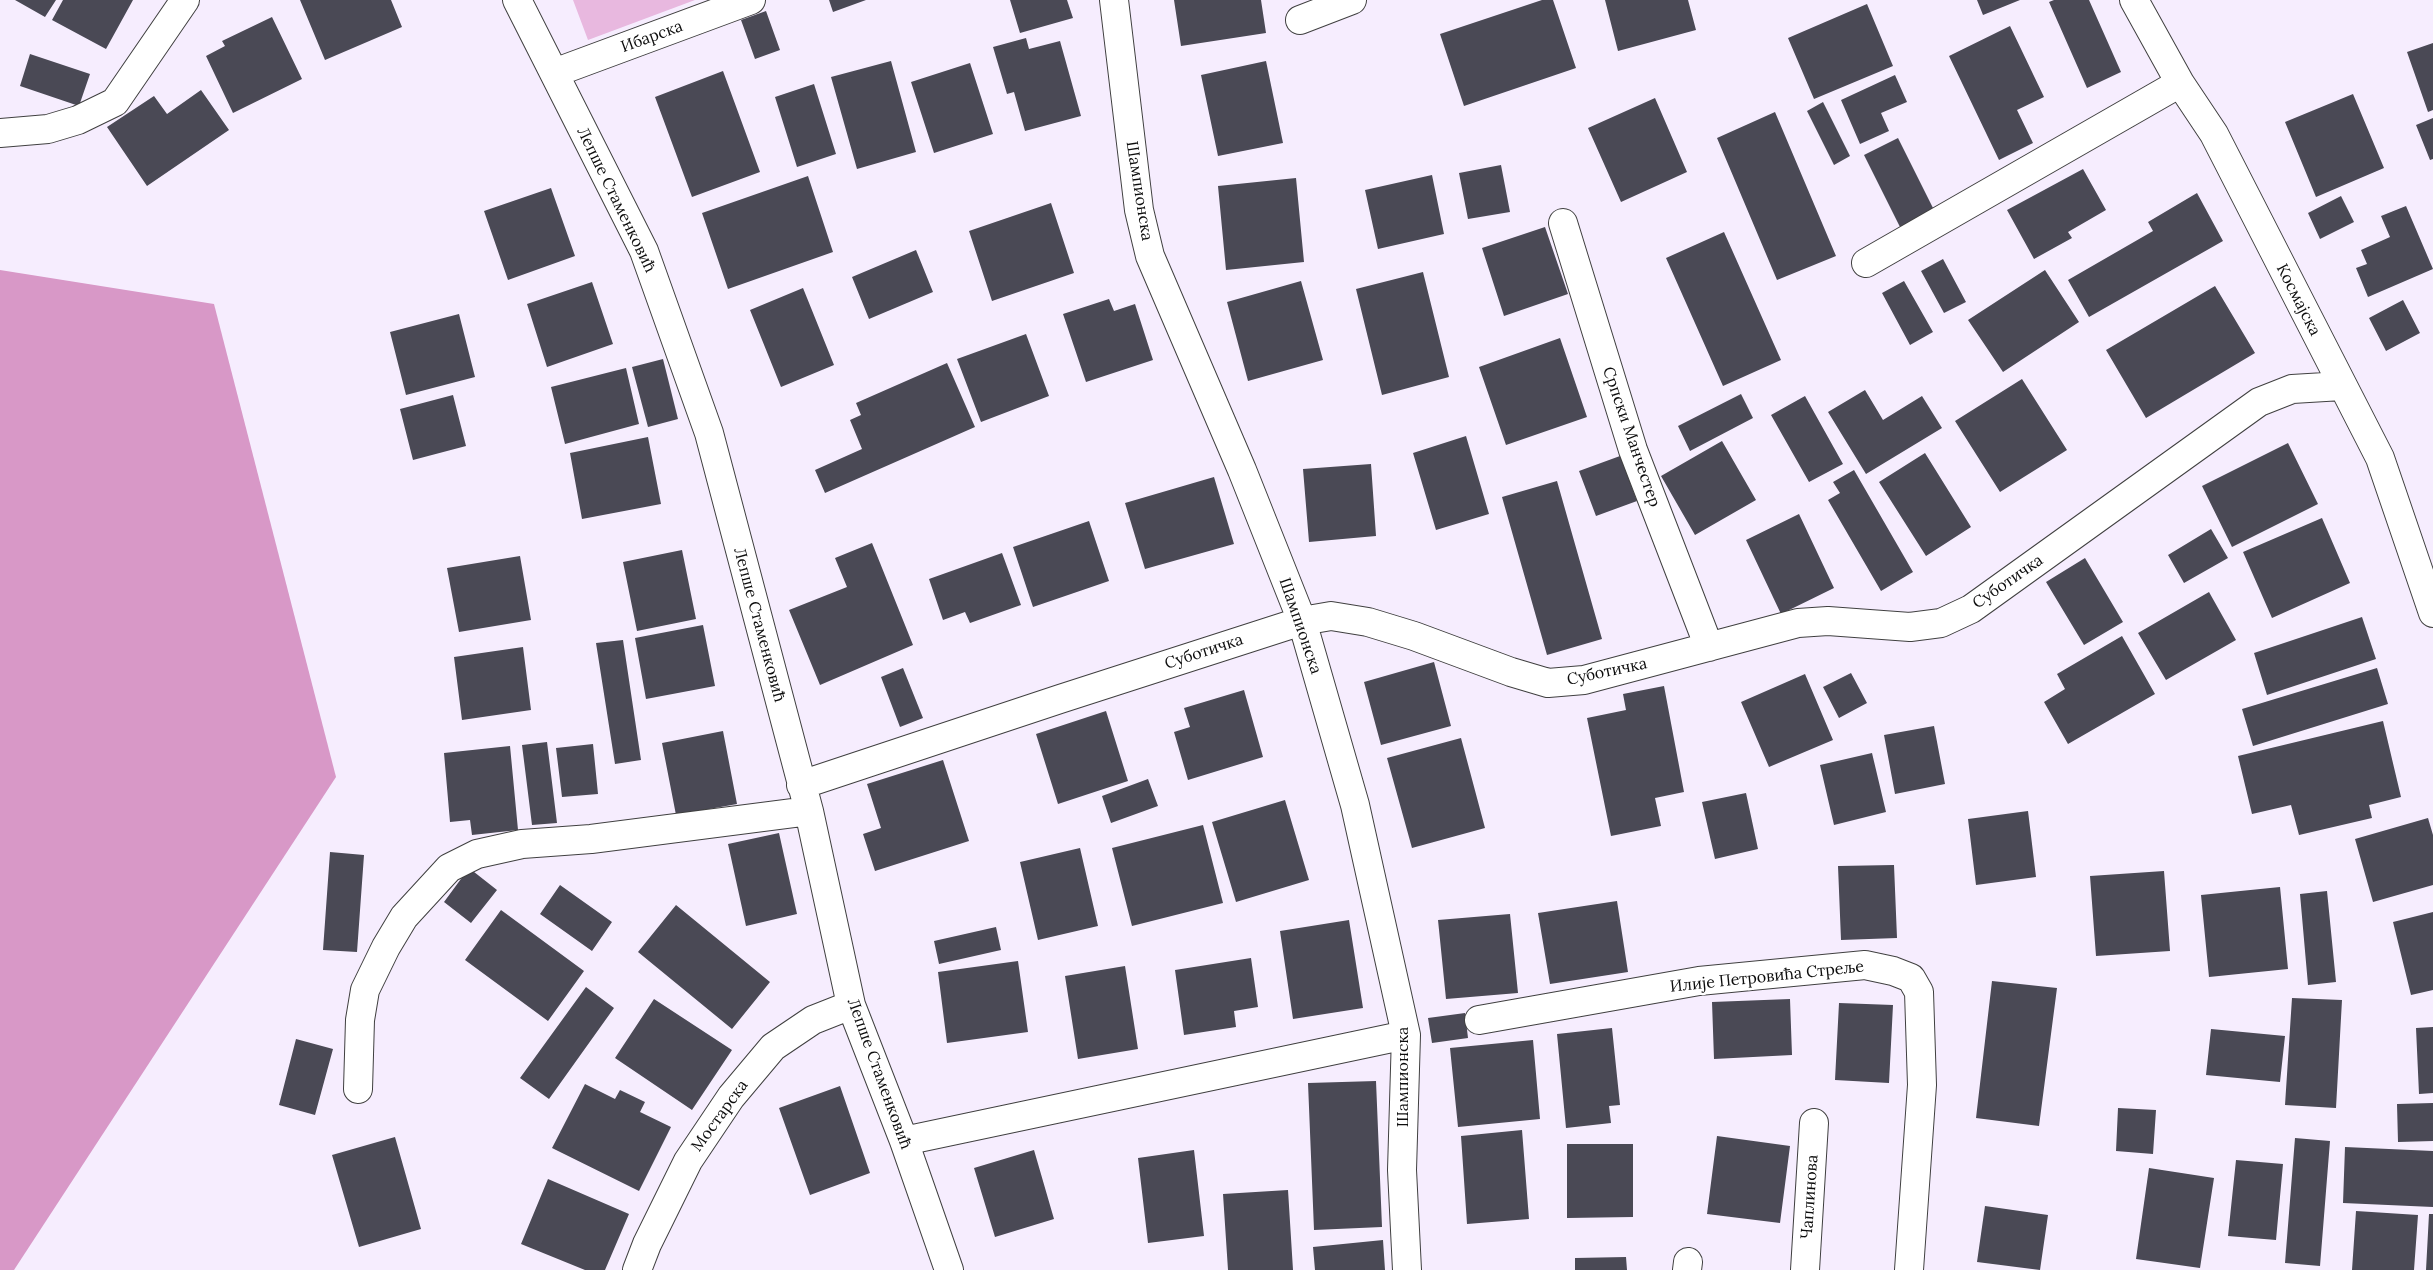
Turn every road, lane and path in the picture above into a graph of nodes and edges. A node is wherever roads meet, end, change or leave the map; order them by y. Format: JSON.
{"nodes":[{"id":1,"x":185,"y":0,"type":"edge"},
{"id":2,"x":517,"y":0,"type":"edge"},
{"id":3,"x":751,"y":0,"type":"edge"},
{"id":4,"x":1114,"y":0,"type":"edge"},
{"id":5,"x":1352,"y":0,"type":"edge"},
{"id":6,"x":2134,"y":0,"type":"edge"},
{"id":7,"x":1300,"y":20,"type":"dead end"},
{"id":8,"x":554,"y":73,"type":"junction"},
{"id":9,"x":2180,"y":83,"type":"junction"},
{"id":10,"x":0,"y":133,"type":"edge"},
{"id":11,"x":1563,"y":223,"type":"dead end"},
{"id":12,"x":1866,"y":263,"type":"dead end"},
{"id":13,"x":2342,"y":386,"type":"junction"},
{"id":14,"x":2433,"y":613,"type":"edge"},
{"id":15,"x":1302,"y":621,"type":"junction"},
{"id":16,"x":1709,"y":647,"type":"junction"},
{"id":17,"x":801,"y":785,"type":"junction"},
{"id":18,"x":809,"y":811,"type":"junction"},
{"id":19,"x":851,"y":1005,"type":"junction"},
{"id":20,"x":1479,"y":1020,"type":"dead end"},
{"id":21,"x":1406,"y":1036,"type":"junction"},
{"id":22,"x":358,"y":1089,"type":"dead end"},
{"id":23,"x":1814,"y":1123,"type":"dead end"},
{"id":24,"x":904,"y":1141,"type":"junction"},
{"id":25,"x":637,"y":1270,"type":"edge"},
{"id":26,"x":949,"y":1270,"type":"edge"},
{"id":27,"x":1407,"y":1270,"type":"edge"},
{"id":28,"x":1805,"y":1270,"type":"edge"},
{"id":29,"x":1910,"y":1270,"type":"edge"}],
"edges":[{"from":1,"to":10,"type":"street"},
{"from":2,"to":8,"type":"street","name":"Лепше Стаменковић"},
{"from":3,"to":8,"type":"street","name":"Ибарска"},
{"from":4,"to":15,"type":"street","name":"Шампионска"},
{"from":5,"to":7,"type":"street"},
{"from":6,"to":9,"type":"street","name":"Космајска"},
{"from":8,"to":17,"type":"street","name":"Лепше Стаменковић"},
{"from":9,"to":12,"type":"street"},
{"from":9,"to":13,"type":"street","name":"Космајска"},
{"from":11,"to":16,"type":"street","name":"Српски Манчестер"},
{"from":13,"to":14,"type":"street","name":"Космајска"},
{"from":13,"to":16,"type":"street","name":"Суботичка"},
{"from":15,"to":16,"type":"street","name":"Суботичка"},
{"from":15,"to":17,"type":"street","name":"Суботичка"},
{"from":15,"to":21,"type":"street","name":"Шампионска"},
{"from":17,"to":18,"type":"street","name":"Лепше Стаменковић"},
{"from":18,"to":19,"type":"street","name":"Лепше Стаменковић"},
{"from":18,"to":22,"type":"street"},
{"from":19,"to":24,"type":"street","name":"Лепше Стаменковић"},
{"from":19,"to":25,"type":"street","name":"Мостарска"},
{"from":20,"to":29,"type":"street","name":"Илије Петровића Стреље"},
{"from":21,"to":24,"type":"street"},
{"from":21,"to":27,"type":"street","name":"Шампионска"},
{"from":23,"to":28,"type":"street","name":"Чаплинова"},
{"from":24,"to":26,"type":"street","name":"Лепше Стаменковић"}]}
